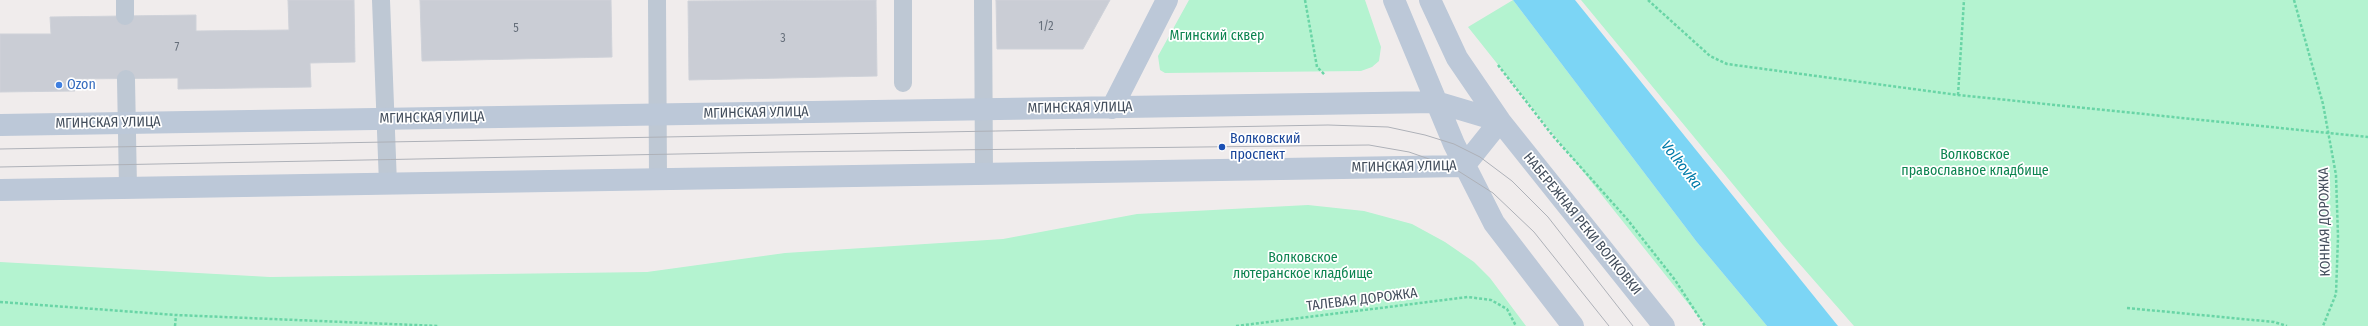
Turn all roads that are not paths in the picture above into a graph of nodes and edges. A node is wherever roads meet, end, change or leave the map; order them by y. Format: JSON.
{"nodes":[{"id":1,"x":381,"y":0,"type":"edge"},
{"id":2,"x":657,"y":0,"type":"edge"},
{"id":3,"x":903,"y":0,"type":"edge"},
{"id":4,"x":983,"y":0,"type":"edge"},
{"id":5,"x":1167,"y":0,"type":"edge"},
{"id":6,"x":1394,"y":0,"type":"edge"},
{"id":7,"x":1430,"y":0,"type":"edge"},
{"id":8,"x":126,"y":79,"type":"dead end"},
{"id":9,"x":903,"y":83,"type":"dead end"},
{"id":10,"x":1436,"y":102,"type":"junction"},
{"id":11,"x":1112,"y":108,"type":"junction"},
{"id":12,"x":983,"y":109,"type":"junction"},
{"id":13,"x":658,"y":114,"type":"junction"},
{"id":14,"x":387,"y":119,"type":"junction"},
{"id":15,"x":1500,"y":121,"type":"junction"},
{"id":16,"x":126,"y":123,"type":"junction"},
{"id":17,"x":0,"y":125,"type":"edge"},
{"id":18,"x":1464,"y":166,"type":"junction"},
{"id":19,"x":984,"y":174,"type":"junction"},
{"id":20,"x":658,"y":179,"type":"junction"},
{"id":21,"x":388,"y":184,"type":"junction"},
{"id":22,"x":128,"y":188,"type":"junction"},
{"id":23,"x":0,"y":190,"type":"edge"},
{"id":24,"x":1573,"y":326,"type":"edge"},
{"id":25,"x":1664,"y":326,"type":"edge"}],
"edges":[{"from":1,"to":14,"type":"lane"},
{"from":2,"to":13,"type":"lane"},
{"from":3,"to":9,"type":"lane"},
{"from":4,"to":12,"type":"lane"},
{"from":5,"to":11,"type":"street"},
{"from":6,"to":10,"type":"street"},
{"from":7,"to":15,"type":"street"},
{"from":8,"to":16,"type":"lane"},
{"from":10,"to":11,"type":"street","name":"МГИНСКАЯ УЛИЦА"},
{"from":10,"to":15,"type":"street","name":"МГИНСКАЯ УЛИЦА"},
{"from":10,"to":18,"type":"street"},
{"from":11,"to":12,"type":"street","name":"МГИНСКАЯ УЛИЦА"},
{"from":12,"to":13,"type":"street","name":"МГИНСКАЯ УЛИЦА"},
{"from":12,"to":19,"type":"lane"},
{"from":13,"to":14,"type":"street","name":"МГИНСКАЯ УЛИЦА"},
{"from":13,"to":20,"type":"lane"},
{"from":14,"to":16,"type":"street","name":"МГИНСКАЯ УЛИЦА"},
{"from":14,"to":21,"type":"lane"},
{"from":15,"to":18,"type":"street","name":"МГИНСКАЯ УЛИЦА"},
{"from":15,"to":25,"type":"street","name":"НАБЕРЕЖНАЯ РЕКИ ВОЛКОВКИ"},
{"from":16,"to":17,"type":"street","name":"МГИНСКАЯ УЛИЦА"},
{"from":16,"to":22,"type":"lane"},
{"from":18,"to":19,"type":"street","name":"МГИНСКАЯ УЛИЦА"},
{"from":18,"to":24,"type":"street"},
{"from":19,"to":20,"type":"street","name":"МГИНСКАЯ УЛИЦА"},
{"from":20,"to":21,"type":"street","name":"МГИНСКАЯ УЛИЦА"},
{"from":21,"to":22,"type":"street","name":"МГИНСКАЯ УЛИЦА"},
{"from":22,"to":23,"type":"street","name":"МГИНСКАЯ УЛИЦА"}]}
